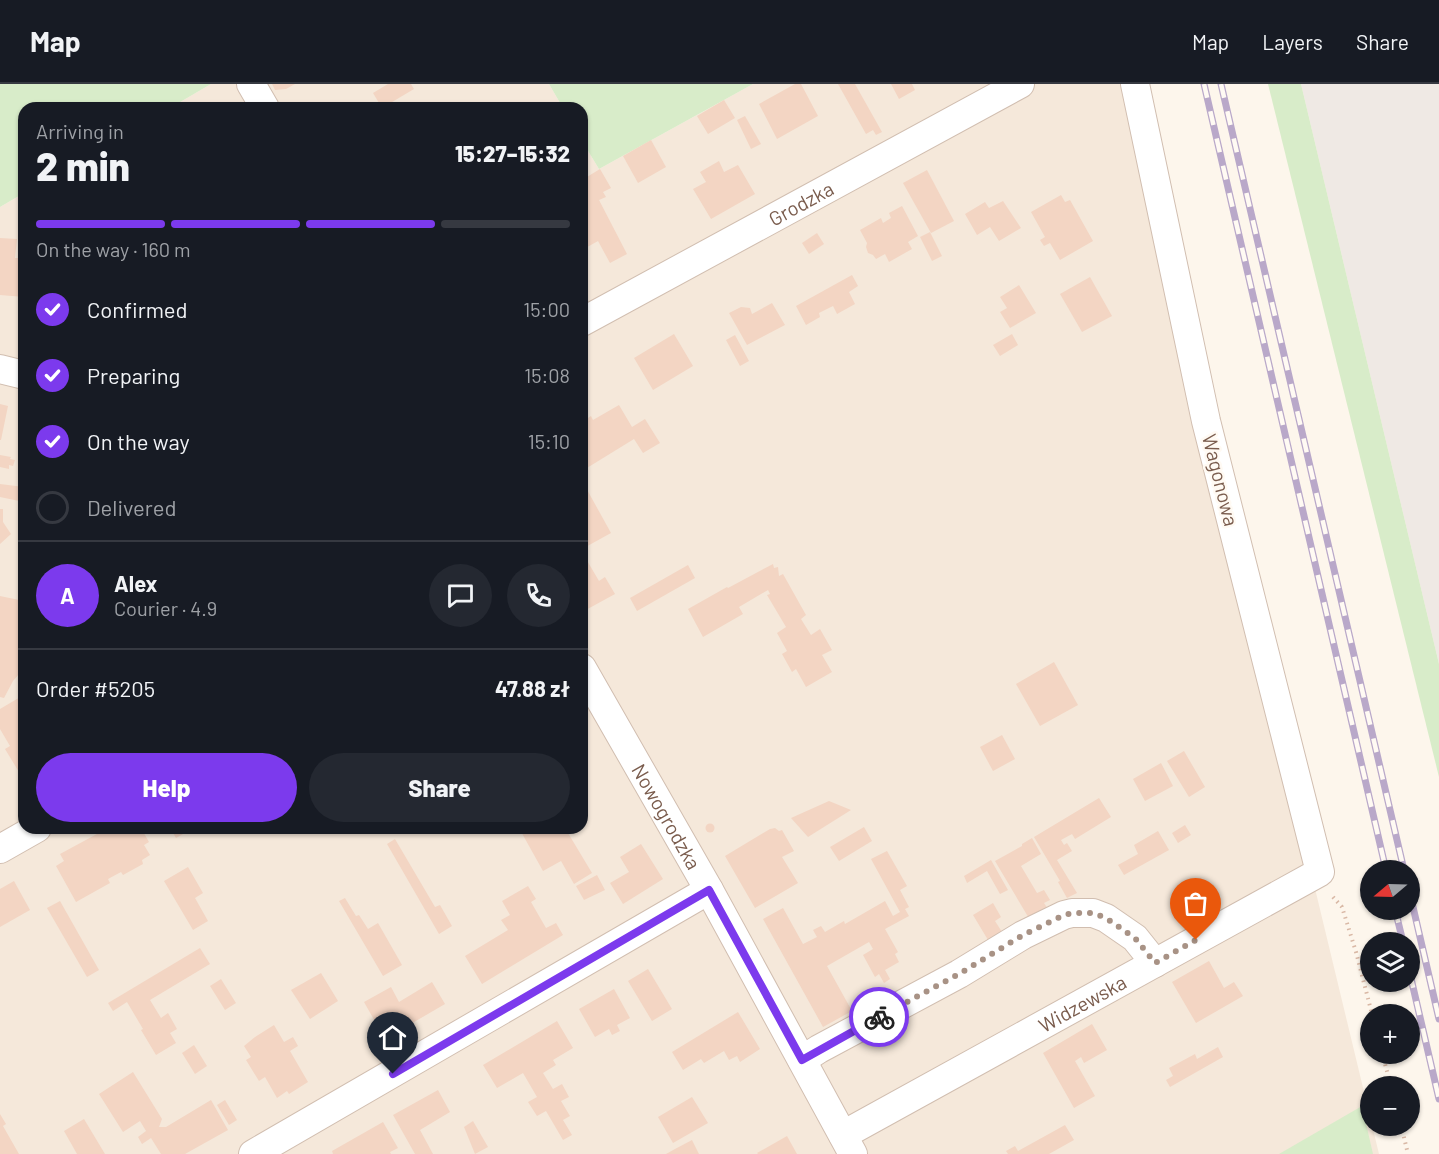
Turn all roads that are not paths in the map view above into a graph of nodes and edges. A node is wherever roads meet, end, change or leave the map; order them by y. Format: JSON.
{"nodes":[{"id":1,"x":251,"y":84,"type":"edge"},
{"id":2,"x":1020,"y":84,"type":"edge"},
{"id":3,"x":1135,"y":84,"type":"edge"},
{"id":4,"x":262,"y":102,"type":"edge"},
{"id":5,"x":588,"y":319,"type":"edge"},
{"id":6,"x":0,"y":369,"type":"edge"},
{"id":7,"x":18,"y":374,"type":"edge"},
{"id":8,"x":588,"y":678,"type":"edge"},
{"id":9,"x":26,"y":834,"type":"edge"},
{"id":10,"x":0,"y":849,"type":"edge"},
{"id":11,"x":1320,"y":872,"type":"joint"},
{"id":12,"x":709,"y":890,"type":"junction"},
{"id":13,"x":1155,"y":963,"type":"junction"},
{"id":14,"x":802,"y":1060,"type":"junction"},
{"id":15,"x":848,"y":1145,"type":"edge"},
{"id":16,"x":253,"y":1154,"type":"edge"}],
"edges":[{"from":1,"to":4,"type":"street"},
{"from":2,"to":5,"type":"street","name":"Grodzka"},
{"from":3,"to":11,"type":"street","name":"Wagonowa"},
{"from":6,"to":7,"type":"street"},
{"from":8,"to":12,"type":"street","name":"Nowogrodzka"},
{"from":9,"to":10,"type":"street"},
{"from":11,"to":13,"type":"street","name":"Widzewska"},
{"from":12,"to":14,"type":"street","name":"Nowogrodzka"},
{"from":12,"to":16,"type":"street"},
{"from":13,"to":14,"type":"street"},
{"from":13,"to":15,"type":"street","name":"Widzewska"},
{"from":14,"to":15,"type":"street","name":"Nowogrodzka"}]}
